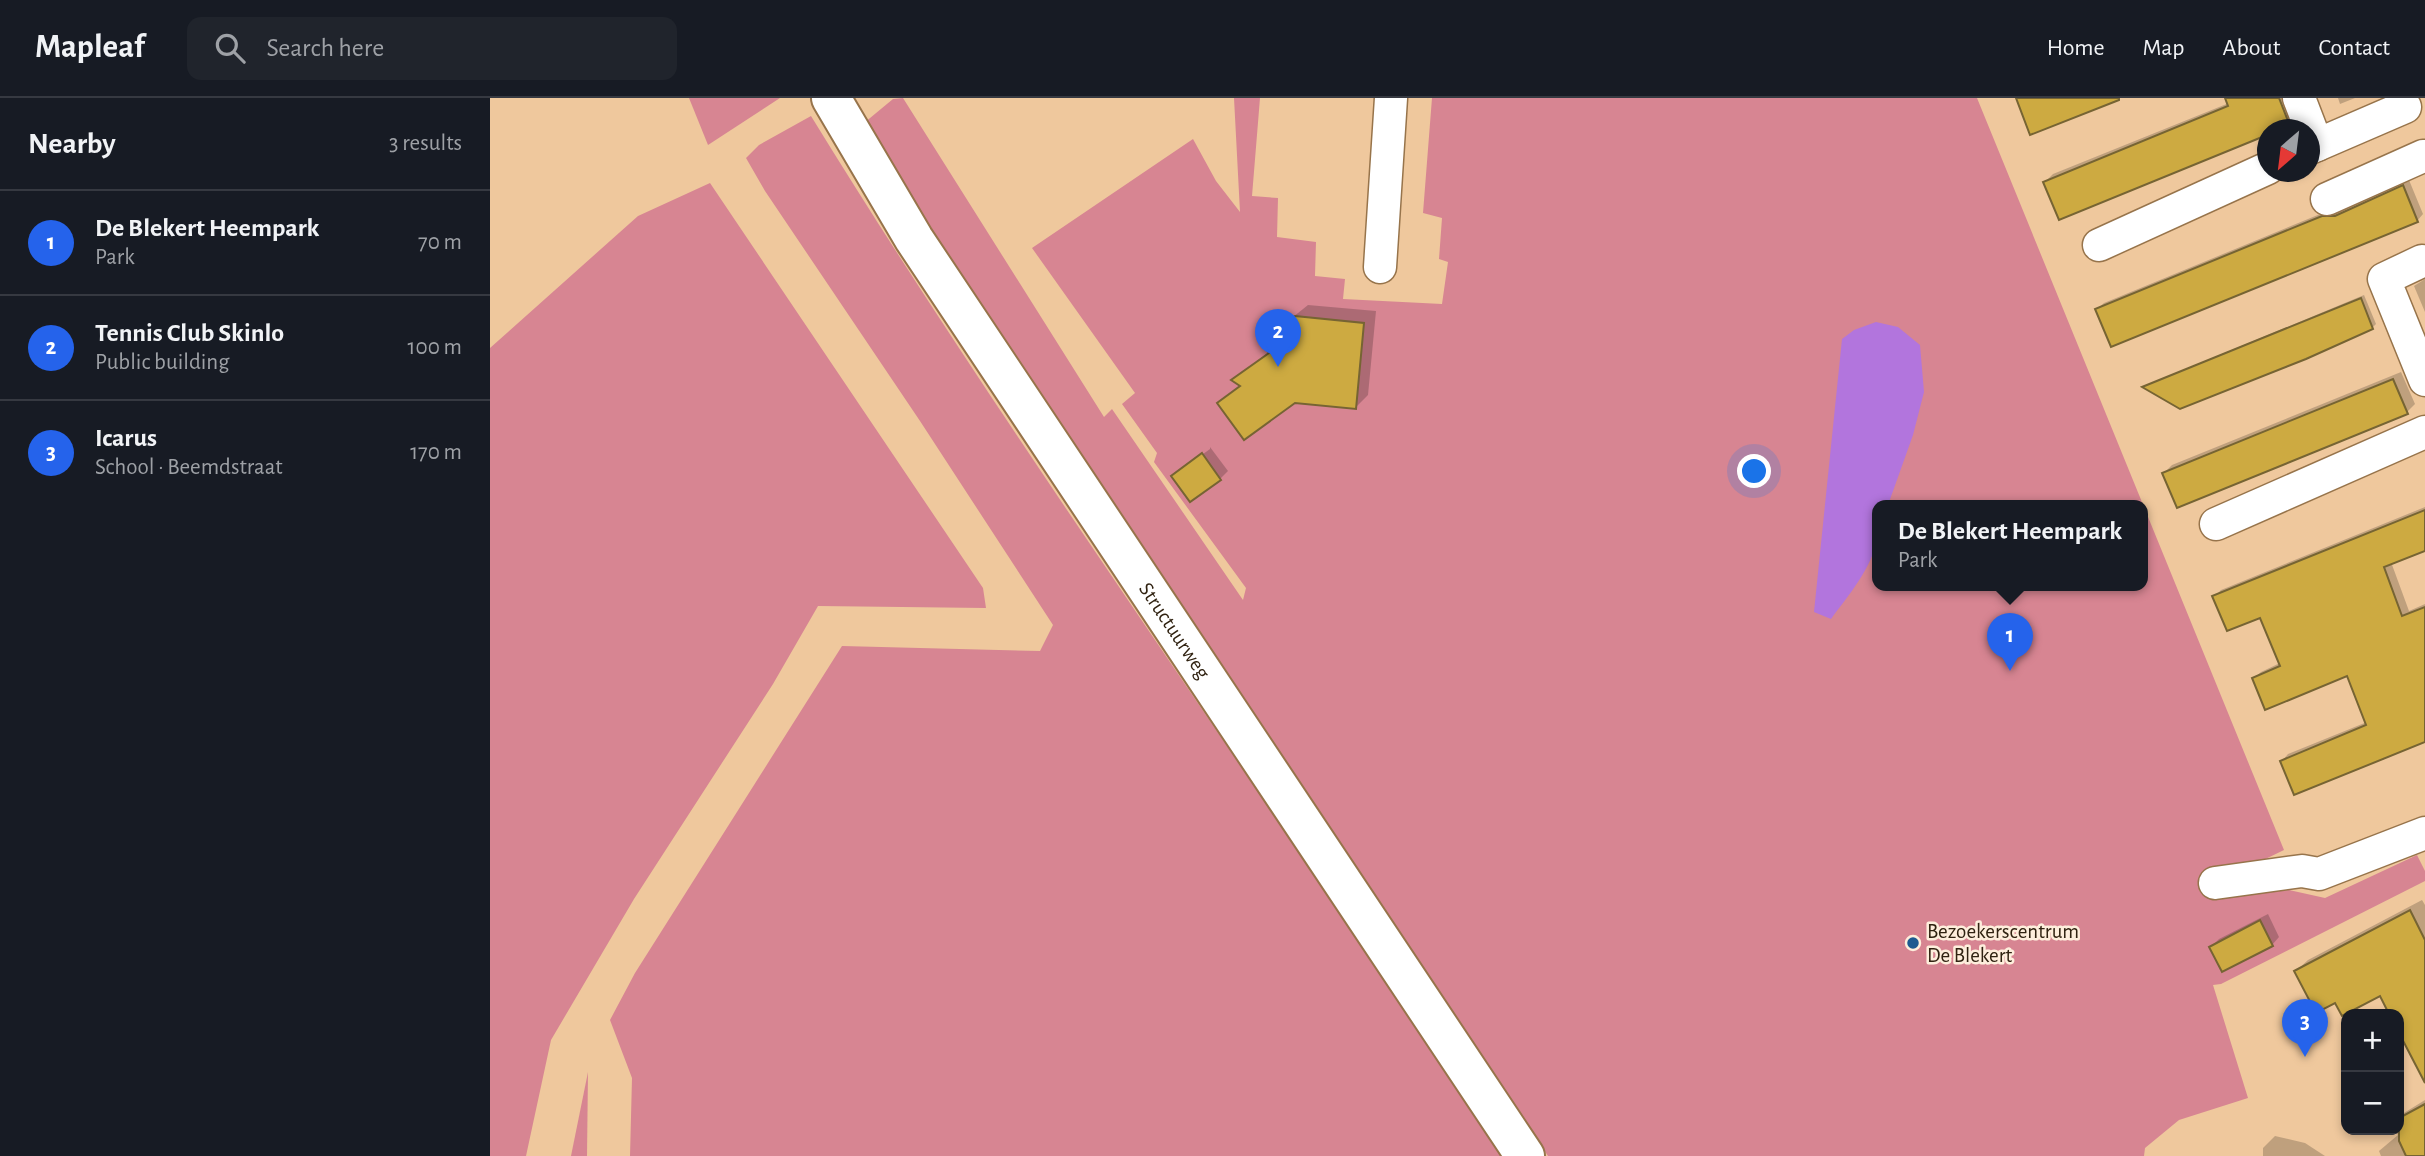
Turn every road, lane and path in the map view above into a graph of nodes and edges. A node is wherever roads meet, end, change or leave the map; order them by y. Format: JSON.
{"nodes":[{"id":1,"x":831,"y":98,"type":"edge"},
{"id":2,"x":1391,"y":98,"type":"edge"},
{"id":3,"x":2299,"y":98,"type":"edge"},
{"id":4,"x":2402,"y":102,"type":"edge"},
{"id":5,"x":2305,"y":119,"type":"edge"},
{"id":6,"x":2320,"y":143,"type":"edge"},
{"id":7,"x":2424,"y":159,"type":"edge"},
{"id":8,"x":2257,"y":172,"type":"edge"},
{"id":9,"x":2327,"y":199,"type":"dead end"},
{"id":10,"x":2099,"y":245,"type":"dead end"},
{"id":11,"x":2422,"y":261,"type":"dead end"},
{"id":12,"x":1380,"y":267,"type":"dead end"},
{"id":13,"x":2425,"y":380,"type":"edge"},
{"id":14,"x":2425,"y":432,"type":"edge"},
{"id":15,"x":2217,"y":524,"type":"dead end"},
{"id":16,"x":2425,"y":833,"type":"edge"},
{"id":17,"x":2215,"y":883,"type":"dead end"},
{"id":18,"x":1525,"y":1156,"type":"edge"}],
"edges":[{"from":1,"to":18,"type":"main road","name":"Structuurweg"},
{"from":2,"to":12,"type":"street"},
{"from":3,"to":5,"type":"street"},
{"from":4,"to":6,"type":"street"},
{"from":4,"to":7,"type":"street"},
{"from":7,"to":9,"type":"street"},
{"from":8,"to":10,"type":"street"},
{"from":11,"to":13,"type":"street"},
{"from":14,"to":15,"type":"street"},
{"from":16,"to":17,"type":"street"}]}
